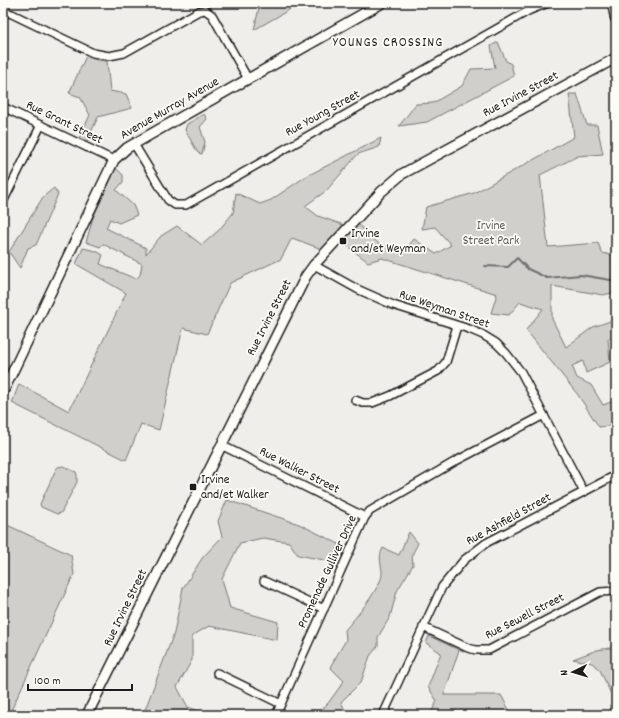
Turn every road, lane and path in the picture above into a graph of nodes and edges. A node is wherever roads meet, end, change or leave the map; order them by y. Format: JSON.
{"nodes":[{"id":1,"x":382,"y":3,"type":"edge"},
{"id":2,"x":548,"y":3,"type":"edge"},
{"id":3,"x":614,"y":3,"type":"edge"},
{"id":4,"x":3,"y":13,"type":"edge"},
{"id":5,"x":616,"y":18,"type":"edge"},
{"id":6,"x":616,"y":58,"type":"edge"},
{"id":7,"x":248,"y":79,"type":"junction"},
{"id":8,"x":3,"y":107,"type":"edge"},
{"id":9,"x":41,"y":125,"type":"junction"},
{"id":10,"x":134,"y":144,"type":"junction"},
{"id":11,"x":114,"y":160,"type":"junction"},
{"id":12,"x":3,"y":202,"type":"edge"},
{"id":13,"x":314,"y":265,"type":"junction"},
{"id":14,"x":457,"y":326,"type":"junction"},
{"id":15,"x":3,"y":392,"type":"edge"},
{"id":16,"x":355,"y":400,"type":"dead end"},
{"id":17,"x":544,"y":415,"type":"junction"},
{"id":18,"x":221,"y":445,"type":"junction"},
{"id":19,"x":616,"y":475,"type":"edge"},
{"id":20,"x":584,"y":492,"type":"junction"},
{"id":21,"x":365,"y":518,"type":"junction"},
{"id":22,"x":264,"y":581,"type":"dead end"},
{"id":23,"x":616,"y":591,"type":"edge"},
{"id":24,"x":324,"y":609,"type":"junction"},
{"id":25,"x":423,"y":627,"type":"junction"},
{"id":26,"x":217,"y":673,"type":"dead end"},
{"id":27,"x":281,"y":704,"type":"junction"},
{"id":28,"x":88,"y":715,"type":"edge"},
{"id":29,"x":276,"y":715,"type":"edge"},
{"id":30,"x":383,"y":715,"type":"edge"}],
"edges":[{"from":1,"to":7,"type":"street","name":"Avenue Murray Avenue"},
{"from":2,"to":10,"type":"street","name":"Rue Young Street"},
{"from":3,"to":5,"type":"main road"},
{"from":4,"to":7,"type":"street"},
{"from":6,"to":13,"type":"street","name":"Rue Irvine Street"},
{"from":7,"to":10,"type":"street","name":"Avenue Murray Avenue"},
{"from":8,"to":9,"type":"street","name":"Rue Grant Street"},
{"from":9,"to":11,"type":"street","name":"Rue Grant Street"},
{"from":9,"to":12,"type":"street"},
{"from":10,"to":11,"type":"street","name":"Avenue Murray Avenue"},
{"from":11,"to":15,"type":"street","name":"Avenue Murray Avenue"},
{"from":13,"to":14,"type":"street","name":"Rue Weyman Street"},
{"from":13,"to":18,"type":"street","name":"Rue Irvine Street"},
{"from":14,"to":16,"type":"street"},
{"from":14,"to":17,"type":"street","name":"Rue Weyman Street"},
{"from":17,"to":20,"type":"street","name":"Rue Weyman Street"},
{"from":17,"to":21,"type":"street","name":"Promenade Gulliver Drive"},
{"from":18,"to":21,"type":"street","name":"Rue Walker Street"},
{"from":18,"to":28,"type":"street","name":"Rue Irvine Street"},
{"from":19,"to":20,"type":"street","name":"Rue Ashfield Street"},
{"from":20,"to":25,"type":"street","name":"Rue Ashfield Street"},
{"from":21,"to":24,"type":"street","name":"Promenade Gulliver Drive"},
{"from":22,"to":24,"type":"street"},
{"from":23,"to":25,"type":"street","name":"Rue Sewell Street"},
{"from":24,"to":27,"type":"street","name":"Promenade Gulliver Drive"},
{"from":25,"to":30,"type":"street","name":"Rue Ashfield Street"},
{"from":26,"to":27,"type":"street"},
{"from":27,"to":29,"type":"street","name":"Promenade Gulliver Drive"}]}
